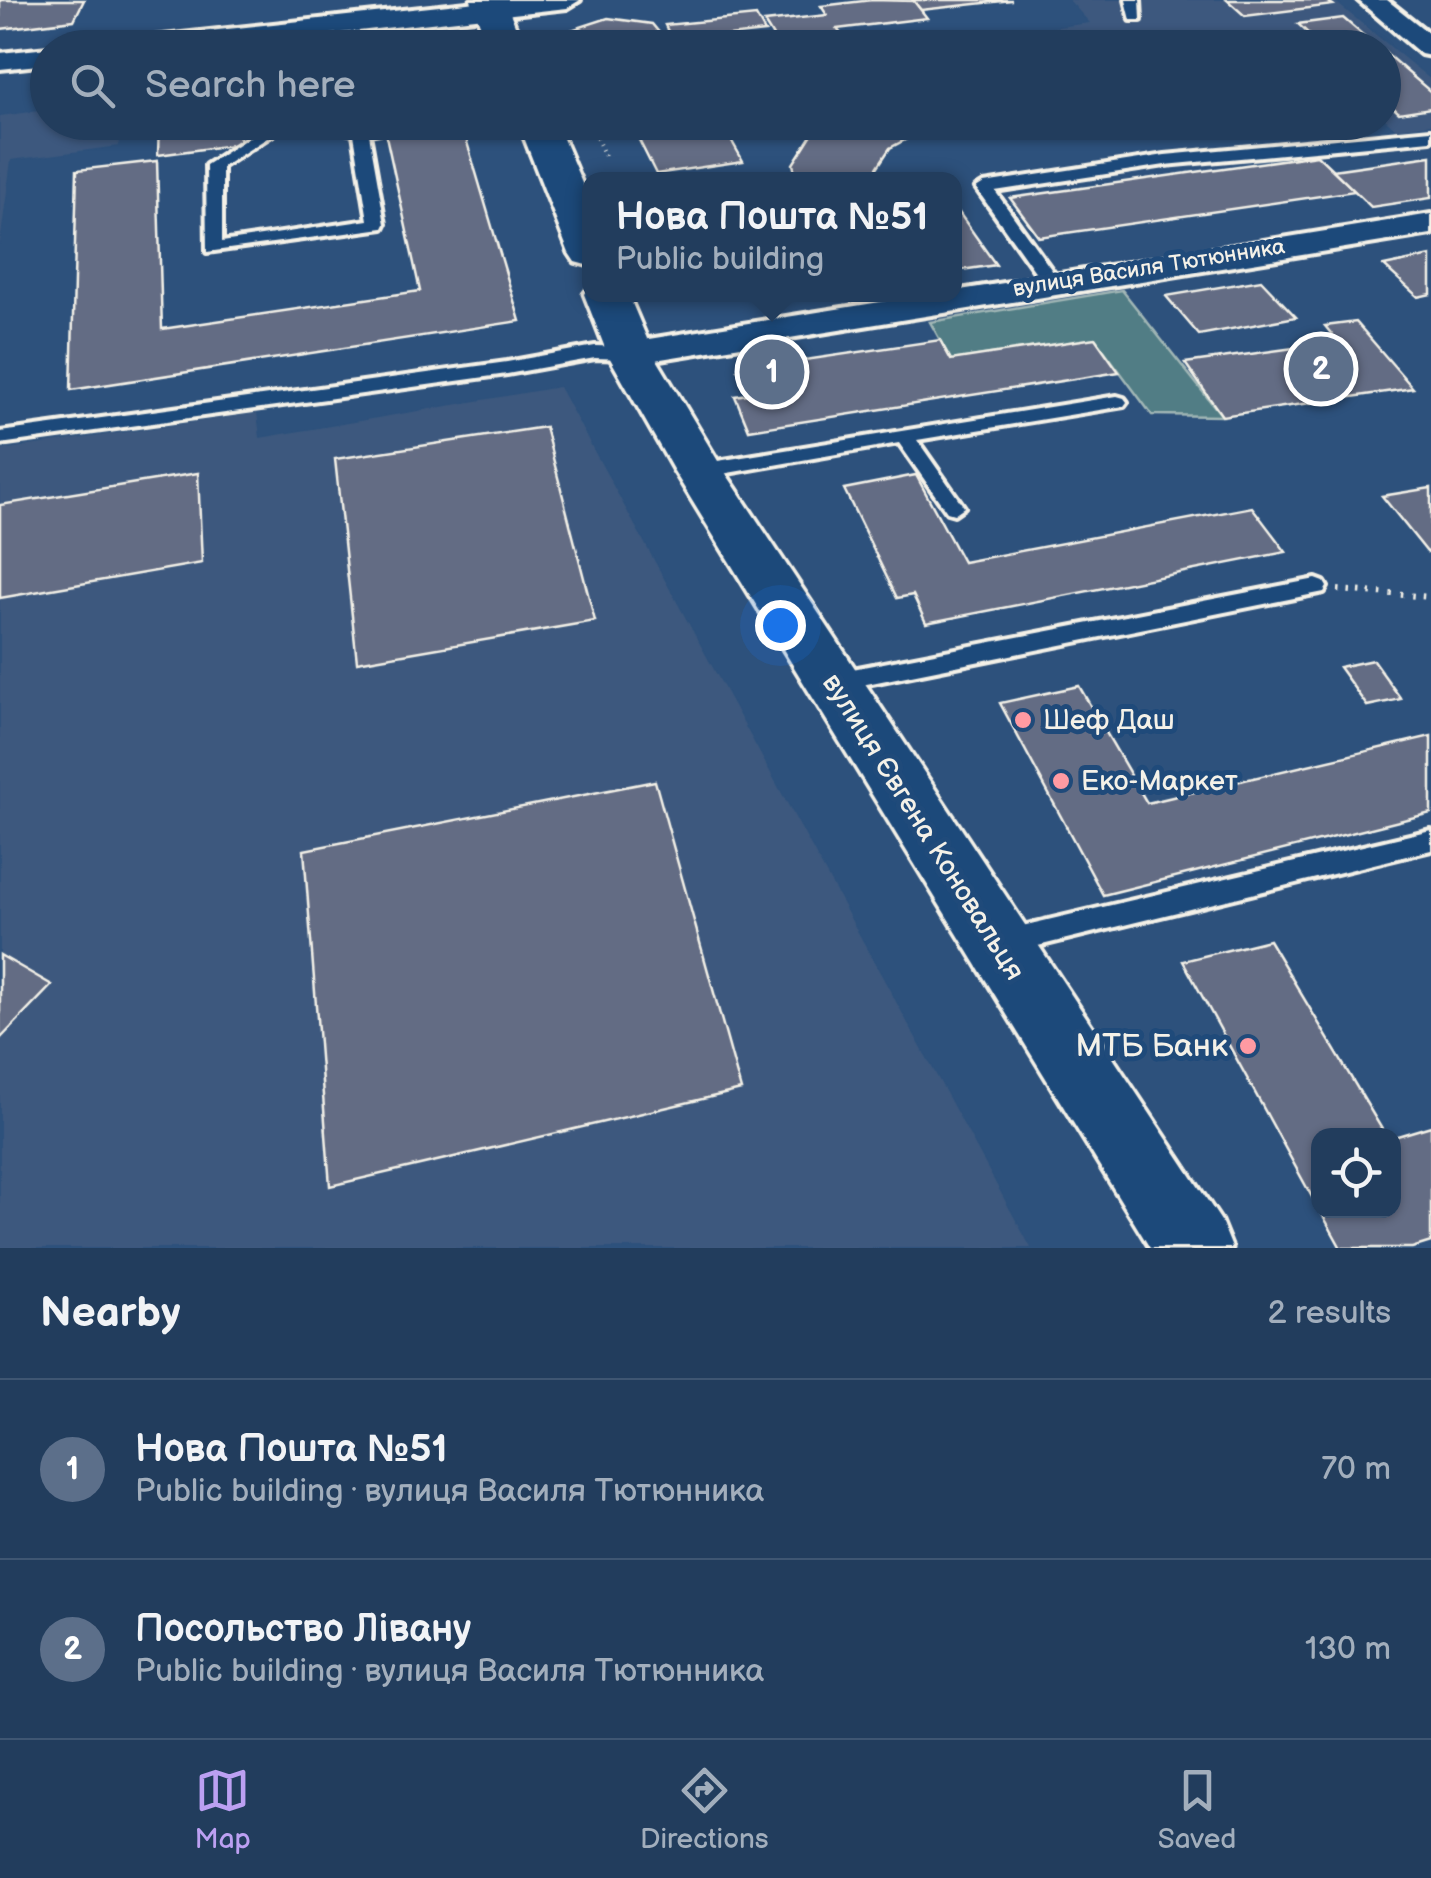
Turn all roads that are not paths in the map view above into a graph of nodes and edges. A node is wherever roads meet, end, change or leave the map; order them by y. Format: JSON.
{"nodes":[{"id":1,"x":567,"y":0,"type":"edge"},
{"id":2,"x":1133,"y":0,"type":"edge"},
{"id":3,"x":1371,"y":0,"type":"edge"},
{"id":4,"x":489,"y":4,"type":"edge"},
{"id":5,"x":1136,"y":17,"type":"dead end"},
{"id":6,"x":334,"y":30,"type":"edge"},
{"id":7,"x":500,"y":30,"type":"edge"},
{"id":8,"x":1431,"y":48,"type":"edge"},
{"id":9,"x":30,"y":58,"type":"edge"},
{"id":10,"x":0,"y":61,"type":"edge"},
{"id":11,"x":1431,"y":134,"type":"edge"},
{"id":12,"x":1401,"y":137,"type":"edge"},
{"id":13,"x":255,"y":140,"type":"edge"},
{"id":14,"x":363,"y":140,"type":"edge"},
{"id":15,"x":544,"y":140,"type":"edge"},
{"id":16,"x":1370,"y":140,"type":"edge"},
{"id":17,"x":1431,"y":224,"type":"edge"},
{"id":18,"x":582,"y":233,"type":"edge"},
{"id":19,"x":1052,"y":283,"type":"junction"},
{"id":20,"x":962,"y":298,"type":"edge"},
{"id":21,"x":609,"y":302,"type":"edge"},
{"id":22,"x":937,"y":302,"type":"edge"},
{"id":23,"x":630,"y":353,"type":"junction"},
{"id":24,"x":1117,"y":402,"type":"dead end"},
{"id":25,"x":904,"y":436,"type":"junction"},
{"id":26,"x":0,"y":438,"type":"edge"},
{"id":27,"x":699,"y":471,"type":"junction"},
{"id":28,"x":954,"y":507,"type":"dead end"},
{"id":29,"x":1316,"y":587,"type":"road end"},
{"id":30,"x":832,"y":682,"type":"junction"},
{"id":31,"x":1431,"y":840,"type":"edge"},
{"id":32,"x":997,"y":944,"type":"junction"},
{"id":33,"x":1194,"y":1248,"type":"edge"}],
"edges":[{"from":1,"to":4,"type":"street"},
{"from":2,"to":5,"type":"lane"},
{"from":3,"to":8,"type":"street"},
{"from":4,"to":6,"type":"street"},
{"from":4,"to":7,"type":"main road"},
{"from":9,"to":10,"type":"street"},
{"from":11,"to":12,"type":"lane"},
{"from":13,"to":14,"type":"lane"},
{"from":15,"to":18,"type":"main road"},
{"from":16,"to":19,"type":"lane"},
{"from":17,"to":19,"type":"street","name":"вулиця Василя Тютюнника"},
{"from":19,"to":20,"type":"street","name":"вулиця Василя Тютюнника"},
{"from":21,"to":23,"type":"main road","name":"вулиця Євгена Коновальця"},
{"from":22,"to":23,"type":"street","name":"вулиця Василя Тютюнника"},
{"from":23,"to":26,"type":"lane"},
{"from":23,"to":27,"type":"main road","name":"вулиця Євгена Коновальця"},
{"from":24,"to":25,"type":"lane"},
{"from":25,"to":27,"type":"lane"},
{"from":25,"to":28,"type":"lane"},
{"from":27,"to":30,"type":"main road","name":"вулиця Євгена Коновальця"},
{"from":29,"to":30,"type":"lane"},
{"from":30,"to":32,"type":"main road","name":"вулиця Євгена Коновальця"},
{"from":31,"to":32,"type":"lane"},
{"from":32,"to":33,"type":"main road","name":"вулиця Євгена Коновальця"}]}
